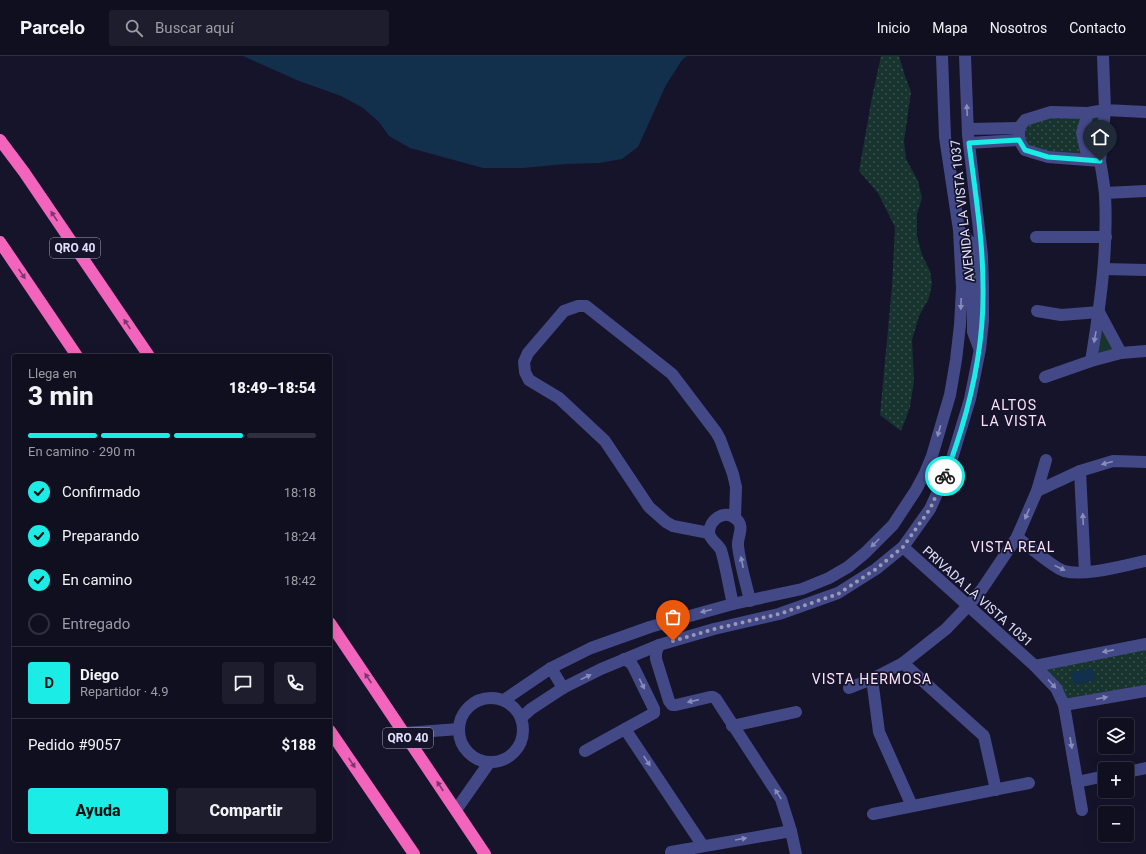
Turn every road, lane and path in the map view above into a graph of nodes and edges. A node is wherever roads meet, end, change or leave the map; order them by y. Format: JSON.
{"nodes":[{"id":1,"x":942,"y":56,"type":"edge"},
{"id":2,"x":965,"y":56,"type":"edge"},
{"id":3,"x":1103,"y":56,"type":"edge"},
{"id":4,"x":1105,"y":110,"type":"junction"},
{"id":5,"x":1146,"y":112,"type":"edge"},
{"id":6,"x":1088,"y":113,"type":"junction"},
{"id":7,"x":1019,"y":128,"type":"junction"},
{"id":8,"x":968,"y":129,"type":"junction"},
{"id":9,"x":0,"y":140,"type":"edge"},
{"id":10,"x":1019,"y":140,"type":"junction"},
{"id":11,"x":969,"y":143,"type":"junction"},
{"id":12,"x":1088,"y":160,"type":"junction"},
{"id":13,"x":1100,"y":161,"type":"junction"},
{"id":14,"x":1146,"y":191,"type":"edge"},
{"id":15,"x":1105,"y":193,"type":"junction"},
{"id":16,"x":1036,"y":237,"type":"dead end"},
{"id":17,"x":1106,"y":237,"type":"junction"},
{"id":18,"x":0,"y":242,"type":"edge"},
{"id":19,"x":1104,"y":269,"type":"junction"},
{"id":20,"x":1146,"y":270,"type":"edge"},
{"id":21,"x":973,"y":287,"type":"junction"},
{"id":22,"x":1037,"y":311,"type":"dead end"},
{"id":23,"x":1099,"y":312,"type":"junction"},
{"id":24,"x":1146,"y":351,"type":"edge"},
{"id":25,"x":1121,"y":353,"type":"junction"},
{"id":26,"x":76,"y":354,"type":"edge"},
{"id":27,"x":148,"y":354,"type":"edge"},
{"id":28,"x":1090,"y":361,"type":"junction"},
{"id":29,"x":1045,"y":377,"type":"dead end"},
{"id":30,"x":1046,"y":460,"type":"dead end"},
{"id":31,"x":1146,"y":462,"type":"edge"},
{"id":32,"x":1080,"y":471,"type":"junction"},
{"id":33,"x":1037,"y":491,"type":"junction"},
{"id":34,"x":735,"y":518,"type":"junction"},
{"id":35,"x":709,"y":533,"type":"junction"},
{"id":36,"x":1017,"y":537,"type":"junction"},
{"id":37,"x":903,"y":547,"type":"junction"},
{"id":38,"x":1146,"y":561,"type":"edge"},
{"id":39,"x":1085,"y":572,"type":"junction"},
{"id":40,"x":750,"y":600,"type":"junction"},
{"id":41,"x":733,"y":604,"type":"junction"},
{"id":42,"x":968,"y":606,"type":"junction"},
{"id":43,"x":332,"y":625,"type":"edge"},
{"id":44,"x":1146,"y":644,"type":"edge"},
{"id":45,"x":659,"y":645,"type":"junction"},
{"id":46,"x":624,"y":659,"type":"junction"},
{"id":47,"x":903,"y":663,"type":"junction"},
{"id":48,"x":1035,"y":666,"type":"junction"},
{"id":49,"x":551,"y":668,"type":"junction"},
{"id":50,"x":872,"y":679,"type":"junction"},
{"id":51,"x":563,"y":688,"type":"junction"},
{"id":52,"x":849,"y":688,"type":"dead end"},
{"id":53,"x":1146,"y":691,"type":"edge"},
{"id":54,"x":504,"y":700,"type":"junction"},
{"id":55,"x":1064,"y":705,"type":"junction"},
{"id":56,"x":796,"y":712,"type":"dead end"},
{"id":57,"x":521,"y":718,"type":"junction"},
{"id":58,"x":732,"y":726,"type":"junction"},
{"id":59,"x":459,"y":729,"type":"junction"},
{"id":60,"x":625,"y":729,"type":"junction"},
{"id":61,"x":405,"y":733,"type":"junction"},
{"id":62,"x":332,"y":734,"type":"edge"},
{"id":63,"x":585,"y":751,"type":"dead end"},
{"id":64,"x":489,"y":763,"type":"junction"},
{"id":65,"x":1146,"y":768,"type":"edge"},
{"id":66,"x":1134,"y":771,"type":"edge"},
{"id":67,"x":1098,"y":778,"type":"edge"},
{"id":68,"x":1078,"y":782,"type":"junction"},
{"id":69,"x":1029,"y":784,"type":"dead end"},
{"id":70,"x":996,"y":790,"type":"junction"},
{"id":71,"x":912,"y":806,"type":"junction"},
{"id":72,"x":456,"y":810,"type":"junction"},
{"id":73,"x":1082,"y":810,"type":"dead end"},
{"id":74,"x":873,"y":814,"type":"dead end"},
{"id":75,"x":791,"y":831,"type":"junction"},
{"id":76,"x":703,"y":846,"type":"junction"},
{"id":77,"x":671,"y":852,"type":"dead end"},
{"id":78,"x":414,"y":854,"type":"edge"},
{"id":79,"x":485,"y":854,"type":"edge"},
{"id":80,"x":796,"y":854,"type":"edge"}],
"edges":[{"from":1,"to":21,"type":"street","name":"AVENIDA LA VISTA 1037"},
{"from":8,"to":2,"type":"street","name":"AVENIDA LA VISTA 1037","one_way":true},
{"from":3,"to":4,"type":"street"},
{"from":4,"to":5,"type":"street"},
{"from":4,"to":6,"type":"street"},
{"from":4,"to":13,"type":"street"},
{"from":6,"to":7,"type":"street"},
{"from":6,"to":12,"type":"street"},
{"from":7,"to":8,"type":"street"},
{"from":7,"to":10,"type":"street"},
{"from":8,"to":11,"type":"street","name":"AVENIDA LA VISTA 1037"},
{"from":27,"to":9,"type":"highway","number":"QRO 40","one_way":true},
{"from":10,"to":11,"type":"street"},
{"from":10,"to":12,"type":"street"},
{"from":11,"to":21,"type":"street","name":"AVENIDA LA VISTA 1037"},
{"from":12,"to":13,"type":"street"},
{"from":13,"to":15,"type":"street"},
{"from":14,"to":15,"type":"street"},
{"from":15,"to":17,"type":"street"},
{"from":16,"to":17,"type":"street"},
{"from":17,"to":19,"type":"street"},
{"from":18,"to":26,"type":"highway","one_way":true},
{"from":19,"to":20,"type":"street"},
{"from":19,"to":23,"type":"street"},
{"from":21,"to":37,"type":"street","name":"AVENIDA LA VISTA 1037"},
{"from":21,"to":40,"type":"street","name":"AVENIDA LA VISTA 1037","one_way":true},
{"from":22,"to":23,"type":"street"},
{"from":23,"to":25,"type":"street"},
{"from":23,"to":28,"type":"street","one_way":true},
{"from":24,"to":25,"type":"street"},
{"from":25,"to":28,"type":"street"},
{"from":28,"to":29,"type":"street"},
{"from":30,"to":33,"type":"street"},
{"from":31,"to":32,"type":"street","one_way":true},
{"from":32,"to":33,"type":"street"},
{"from":39,"to":32,"type":"street","one_way":true},
{"from":33,"to":36,"type":"street","one_way":true},
{"from":34,"to":35,"type":"street"},
{"from":34,"to":35,"type":"street"},
{"from":40,"to":34,"type":"street","one_way":true},
{"from":35,"to":41,"type":"street"},
{"from":36,"to":39,"type":"street","one_way":true},
{"from":36,"to":42,"type":"street"},
{"from":37,"to":42,"type":"street","name":"PRIVADA LA VISTA 1031"},
{"from":37,"to":45,"type":"street","name":"AVENIDA LA VISTA 1037"},
{"from":38,"to":39,"type":"street"},
{"from":40,"to":41,"type":"street","name":"AVENIDA LA VISTA 1037"},
{"from":41,"to":49,"type":"street","name":"AVENIDA LA VISTA 1037","one_way":true},
{"from":42,"to":47,"type":"street"},
{"from":42,"to":48,"type":"street","name":"PRIVADA LA VISTA 1031"},
{"from":61,"to":43,"type":"highway","number":"QRO 40","one_way":true},
{"from":44,"to":48,"type":"street","name":"PRIVADA LA VISTA 1031","one_way":true},
{"from":45,"to":46,"type":"street","name":"AVENIDA LA VISTA 1037"},
{"from":58,"to":45,"type":"street","one_way":true},
{"from":51,"to":46,"type":"street","name":"AVENIDA LA VISTA 1037","one_way":true},
{"from":46,"to":60,"type":"street","one_way":true},
{"from":47,"to":50,"type":"street"},
{"from":47,"to":70,"type":"street"},
{"from":48,"to":55,"type":"street","name":"PRIVADA LA VISTA 1031","one_way":true},
{"from":49,"to":51,"type":"street"},
{"from":49,"to":54,"type":"street","name":"AVENIDA LA VISTA 1037"},
{"from":50,"to":52,"type":"street"},
{"from":50,"to":71,"type":"street"},
{"from":51,"to":57,"type":"street","name":"AVENIDA LA VISTA 1037"},
{"from":55,"to":53,"type":"street","one_way":true},
{"from":54,"to":57,"type":"street"},
{"from":54,"to":59,"type":"street"},
{"from":55,"to":68,"type":"street","name":"PRIVADA LA VISTA 1031","one_way":true},
{"from":56,"to":58,"type":"street"},
{"from":57,"to":64,"type":"street"},
{"from":75,"to":58,"type":"street","one_way":true},
{"from":59,"to":61,"type":"street"},
{"from":59,"to":64,"type":"street"},
{"from":60,"to":63,"type":"street"},
{"from":60,"to":76,"type":"street","one_way":true},
{"from":72,"to":61,"type":"highway","number":"QRO 40","one_way":true},
{"from":62,"to":78,"type":"highway","one_way":true},
{"from":64,"to":72,"type":"street"},
{"from":65,"to":66,"type":"street"},
{"from":67,"to":68,"type":"street"},
{"from":68,"to":73,"type":"street","name":"PRIVADA LA VISTA 1031"},
{"from":69,"to":70,"type":"street"},
{"from":70,"to":71,"type":"street"},
{"from":71,"to":74,"type":"street"},
{"from":72,"to":79,"type":"highway","number":"QRO 40"},
{"from":76,"to":75,"type":"street","one_way":true},
{"from":75,"to":80,"type":"street"},
{"from":76,"to":77,"type":"street"}]}
